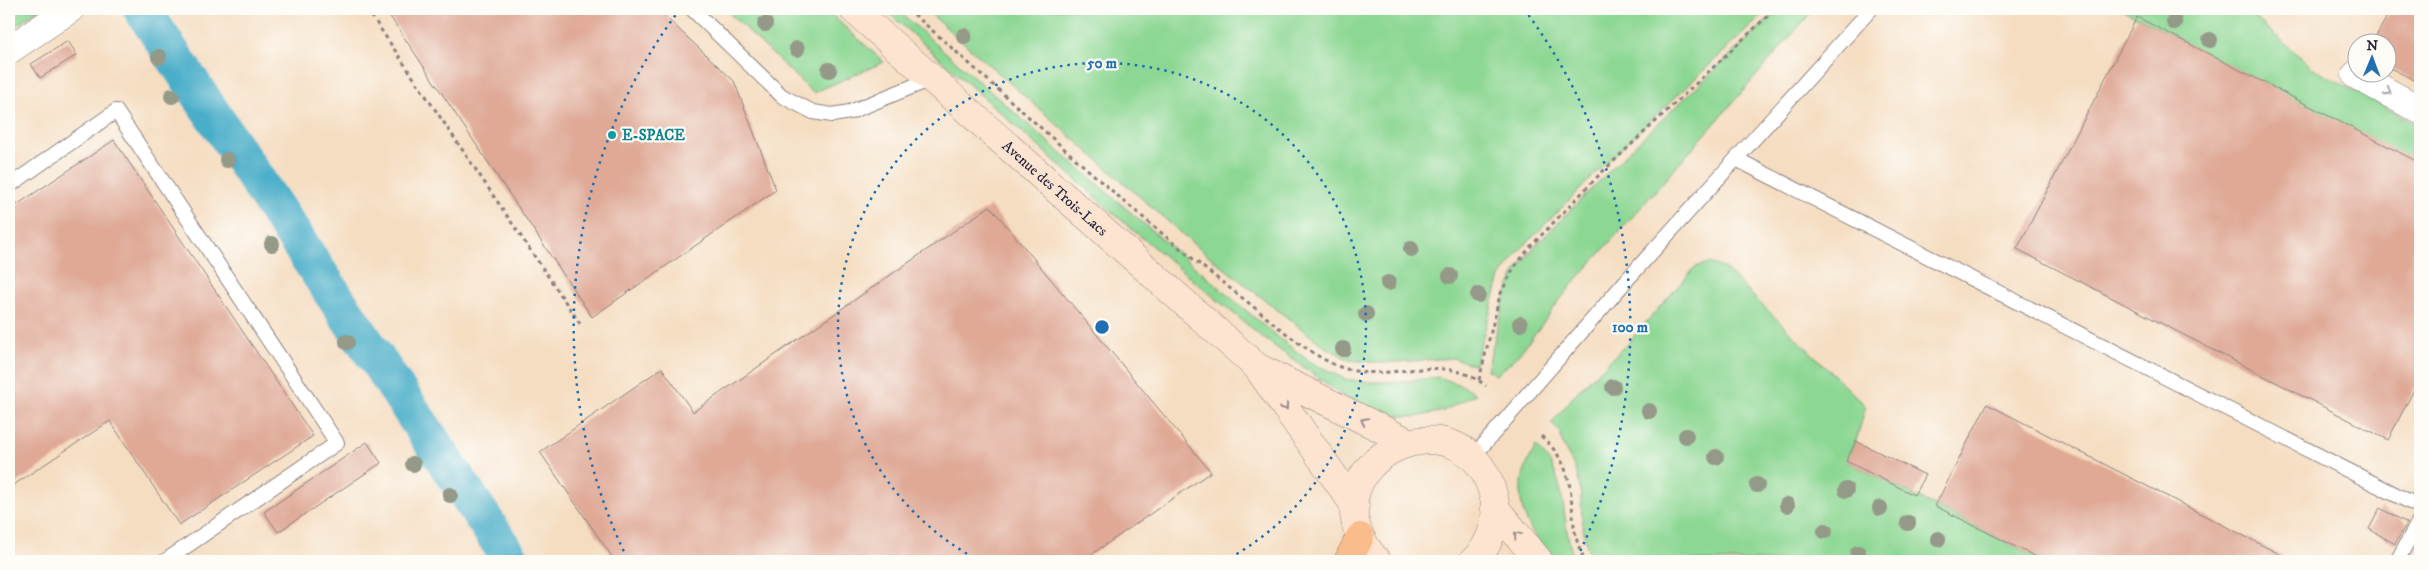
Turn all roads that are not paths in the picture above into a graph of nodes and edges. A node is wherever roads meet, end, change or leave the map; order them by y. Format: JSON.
{"nodes":[{"id":1,"x":70,"y":9,"type":"edge"},
{"id":2,"x":692,"y":9,"type":"edge"},
{"id":3,"x":853,"y":9,"type":"edge"},
{"id":4,"x":1871,"y":9,"type":"edge"},
{"id":5,"x":9,"y":50,"type":"edge"},
{"id":6,"x":931,"y":79,"type":"junction"},
{"id":7,"x":2369,"y":82,"type":"edge"},
{"id":8,"x":2420,"y":110,"type":"edge"},
{"id":9,"x":1736,"y":159,"type":"junction"},
{"id":10,"x":9,"y":186,"type":"edge"},
{"id":11,"x":1257,"y":367,"type":"junction"},
{"id":12,"x":1408,"y":442,"type":"junction"},
{"id":13,"x":1472,"y":458,"type":"junction"},
{"id":14,"x":1355,"y":506,"type":"junction"},
{"id":15,"x":2420,"y":507,"type":"edge"},
{"id":16,"x":1496,"y":508,"type":"junction"},
{"id":17,"x":2420,"y":519,"type":"edge"},
{"id":18,"x":1360,"y":537,"type":"junction"},
{"id":19,"x":165,"y":561,"type":"edge"},
{"id":20,"x":1348,"y":561,"type":"edge"},
{"id":21,"x":1377,"y":561,"type":"edge"},
{"id":22,"x":1473,"y":561,"type":"edge"},
{"id":23,"x":1539,"y":561,"type":"edge"},
{"id":24,"x":2397,"y":561,"type":"edge"}],
"edges":[{"from":1,"to":5,"type":"street"},
{"from":2,"to":6,"type":"lane"},
{"from":3,"to":6,"type":"street","name":"Avenue des Trois-Lacs"},
{"from":4,"to":9,"type":"lane"},
{"from":6,"to":11,"type":"street","name":"Avenue des Trois-Lacs"},
{"from":7,"to":8,"type":"street","one_way":true},
{"from":9,"to":13,"type":"lane"},
{"from":9,"to":15,"type":"lane"},
{"from":10,"to":19,"type":"lane"},
{"from":12,"to":11,"type":"street","name":"Avenue des Trois-Lacs","one_way":true},
{"from":11,"to":14,"type":"street","name":"Avenue des Trois-Lacs","one_way":true},
{"from":12,"to":13,"type":"street","name":"Avenue des Trois-Lacs"},
{"from":12,"to":14,"type":"street","name":"Avenue des Trois-Lacs"},
{"from":13,"to":16,"type":"street","name":"Avenue des Trois-Lacs"},
{"from":14,"to":18,"type":"street","name":"Avenue des Trois-Lacs"},
{"from":16,"to":22,"type":"street","name":"Avenue des Trois-Lacs"},
{"from":23,"to":16,"type":"street","name":"Avenue des Trois-Lacs","one_way":true},
{"from":17,"to":24,"type":"lane"},
{"from":18,"to":20,"type":"highway"},
{"from":18,"to":21,"type":"street","name":"Avenue des Trois-Lacs"}]}
